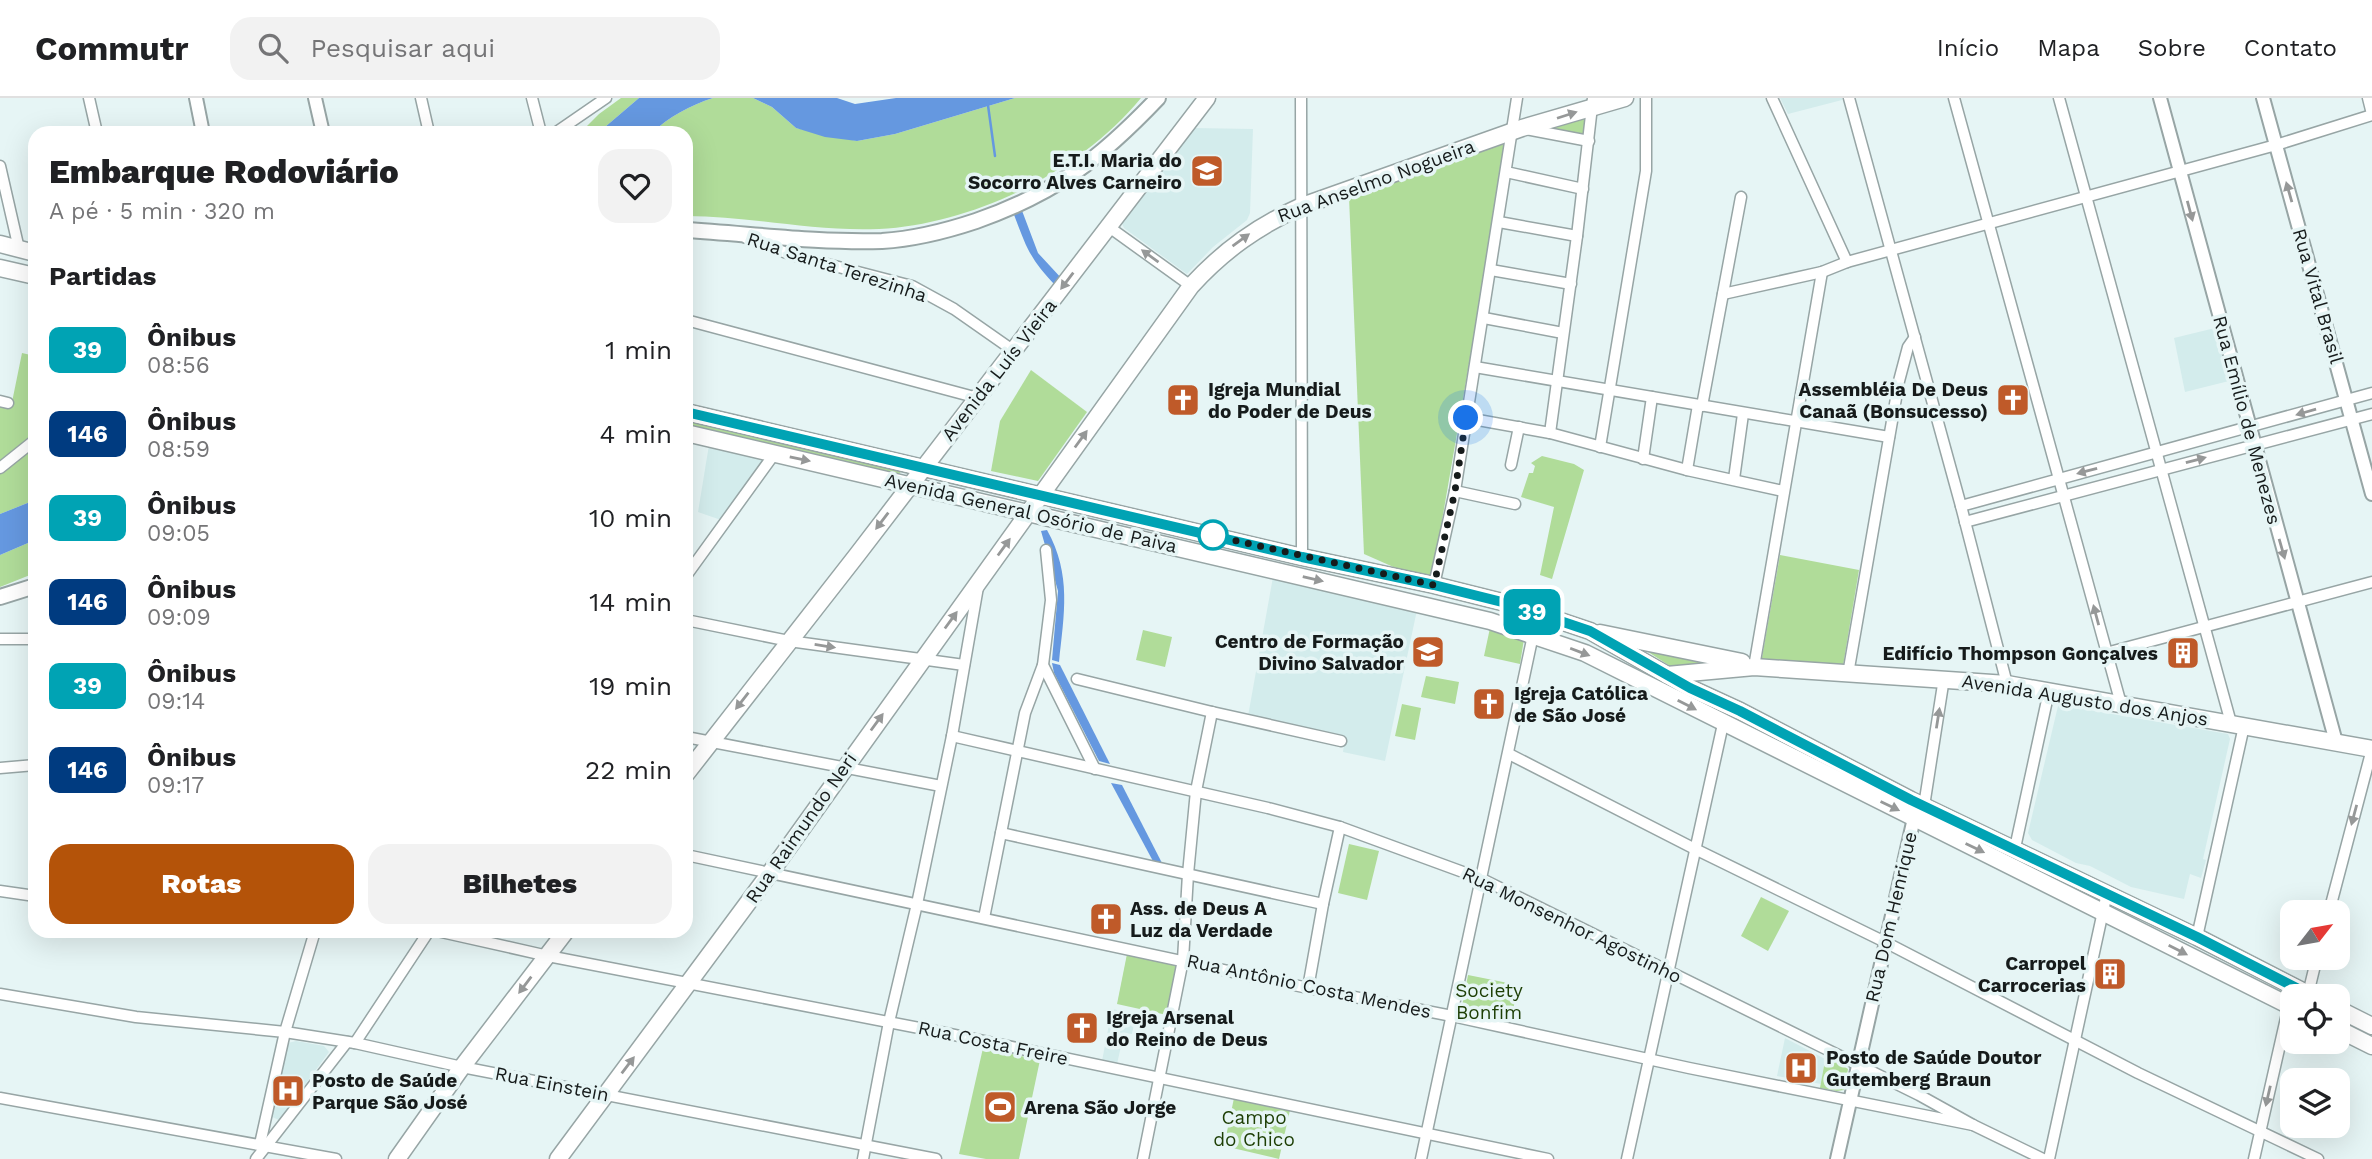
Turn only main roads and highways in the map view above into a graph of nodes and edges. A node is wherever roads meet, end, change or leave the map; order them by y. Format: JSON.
{"nodes":[{"id":1,"x":1158,"y":98,"type":"edge"},
{"id":2,"x":1207,"y":98,"type":"edge"},
{"id":3,"x":1625,"y":98,"type":"edge"},
{"id":4,"x":1592,"y":102,"type":"edge"},
{"id":5,"x":693,"y":231,"type":"edge"},
{"id":6,"x":0,"y":244,"type":"edge"},
{"id":7,"x":27,"y":251,"type":"edge"},
{"id":8,"x":0,"y":268,"type":"edge"},
{"id":9,"x":28,"y":274,"type":"edge"},
{"id":10,"x":693,"y":414,"type":"edge"},
{"id":11,"x":693,"y":435,"type":"edge"},
{"id":12,"x":923,"y":467,"type":"junction"},
{"id":13,"x":910,"y":484,"type":"junction"},
{"id":14,"x":1041,"y":495,"type":"junction"},
{"id":15,"x":1030,"y":512,"type":"junction"},
{"id":16,"x":28,"y":588,"type":"edge"},
{"id":17,"x":0,"y":597,"type":"edge"},
{"id":18,"x":1590,"y":631,"type":"junction"},
{"id":19,"x":1754,"y":667,"type":"junction"},
{"id":20,"x":1626,"y":674,"type":"junction"},
{"id":21,"x":1668,"y":675,"type":"junction"},
{"id":22,"x":2372,"y":749,"type":"edge"},
{"id":23,"x":693,"y":765,"type":"edge"},
{"id":24,"x":1919,"y":812,"type":"junction"},
{"id":25,"x":561,"y":938,"type":"edge"},
{"id":26,"x":2287,"y":984,"type":"edge"},
{"id":27,"x":2280,"y":1000,"type":"edge"},
{"id":28,"x":2350,"y":1015,"type":"edge"},
{"id":29,"x":2372,"y":1026,"type":"edge"},
{"id":30,"x":2350,"y":1036,"type":"edge"},
{"id":31,"x":2372,"y":1046,"type":"edge"},
{"id":32,"x":397,"y":1159,"type":"edge"},
{"id":33,"x":558,"y":1159,"type":"edge"}],
"edges":[{"from":1,"to":5,"type":"main road","name":"Rua Santa Terezinha"},
{"from":2,"to":12,"type":"main road","name":"Avenida Luís Vieira","one_way":true},
{"from":3,"to":4,"type":"main road","name":"Rua Anselmo Nogueira"},
{"from":14,"to":4,"type":"main road","name":"Rua Anselmo Nogueira","one_way":true},
{"from":6,"to":7,"type":"main road"},
{"from":8,"to":9,"type":"main road"},
{"from":10,"to":12,"type":"main road","name":"Avenida General Osório de Paiva"},
{"from":11,"to":13,"type":"main road","name":"Avenida General Osório de Paiva","one_way":true},
{"from":12,"to":13,"type":"main road","name":"Avenida Luís Vieira"},
{"from":12,"to":14,"type":"main road","name":"Avenida General Osório de Paiva"},
{"from":13,"to":15,"type":"main road","name":"Avenida General Osório de Paiva"},
{"from":13,"to":23,"type":"main road","name":"Avenida Luís Vieira","one_way":true},
{"from":14,"to":15,"type":"main road","name":"Rua Raimundo Neri"},
{"from":14,"to":18,"type":"main road","name":"Avenida General Osório de Paiva"},
{"from":15,"to":20,"type":"main road","name":"Avenida General Osório de Paiva","one_way":true},
{"from":33,"to":15,"type":"main road","name":"Rua Raimundo Neri","one_way":true},
{"from":16,"to":17,"type":"main road"},
{"from":18,"to":19,"type":"main road","name":"Avenida Augusto dos Anjos"},
{"from":18,"to":21,"type":"main road","name":"Avenida General Osório de Paiva"},
{"from":19,"to":21,"type":"main road","name":"Avenida Augusto dos Anjos"},
{"from":19,"to":22,"type":"main road","name":"Avenida Augusto dos Anjos"},
{"from":20,"to":21,"type":"main road","name":"Avenida Augusto dos Anjos"},
{"from":20,"to":24,"type":"main road","name":"Avenida General Osório de Paiva","one_way":true},
{"from":21,"to":24,"type":"main road","name":"Avenida General Osório de Paiva"},
{"from":24,"to":26,"type":"main road","name":"Avenida General Osório de Paiva"},
{"from":24,"to":27,"type":"main road","name":"Avenida General Osório de Paiva","one_way":true},
{"from":25,"to":32,"type":"main road","one_way":true},
{"from":28,"to":29,"type":"main road"},
{"from":30,"to":31,"type":"main road"}]}
